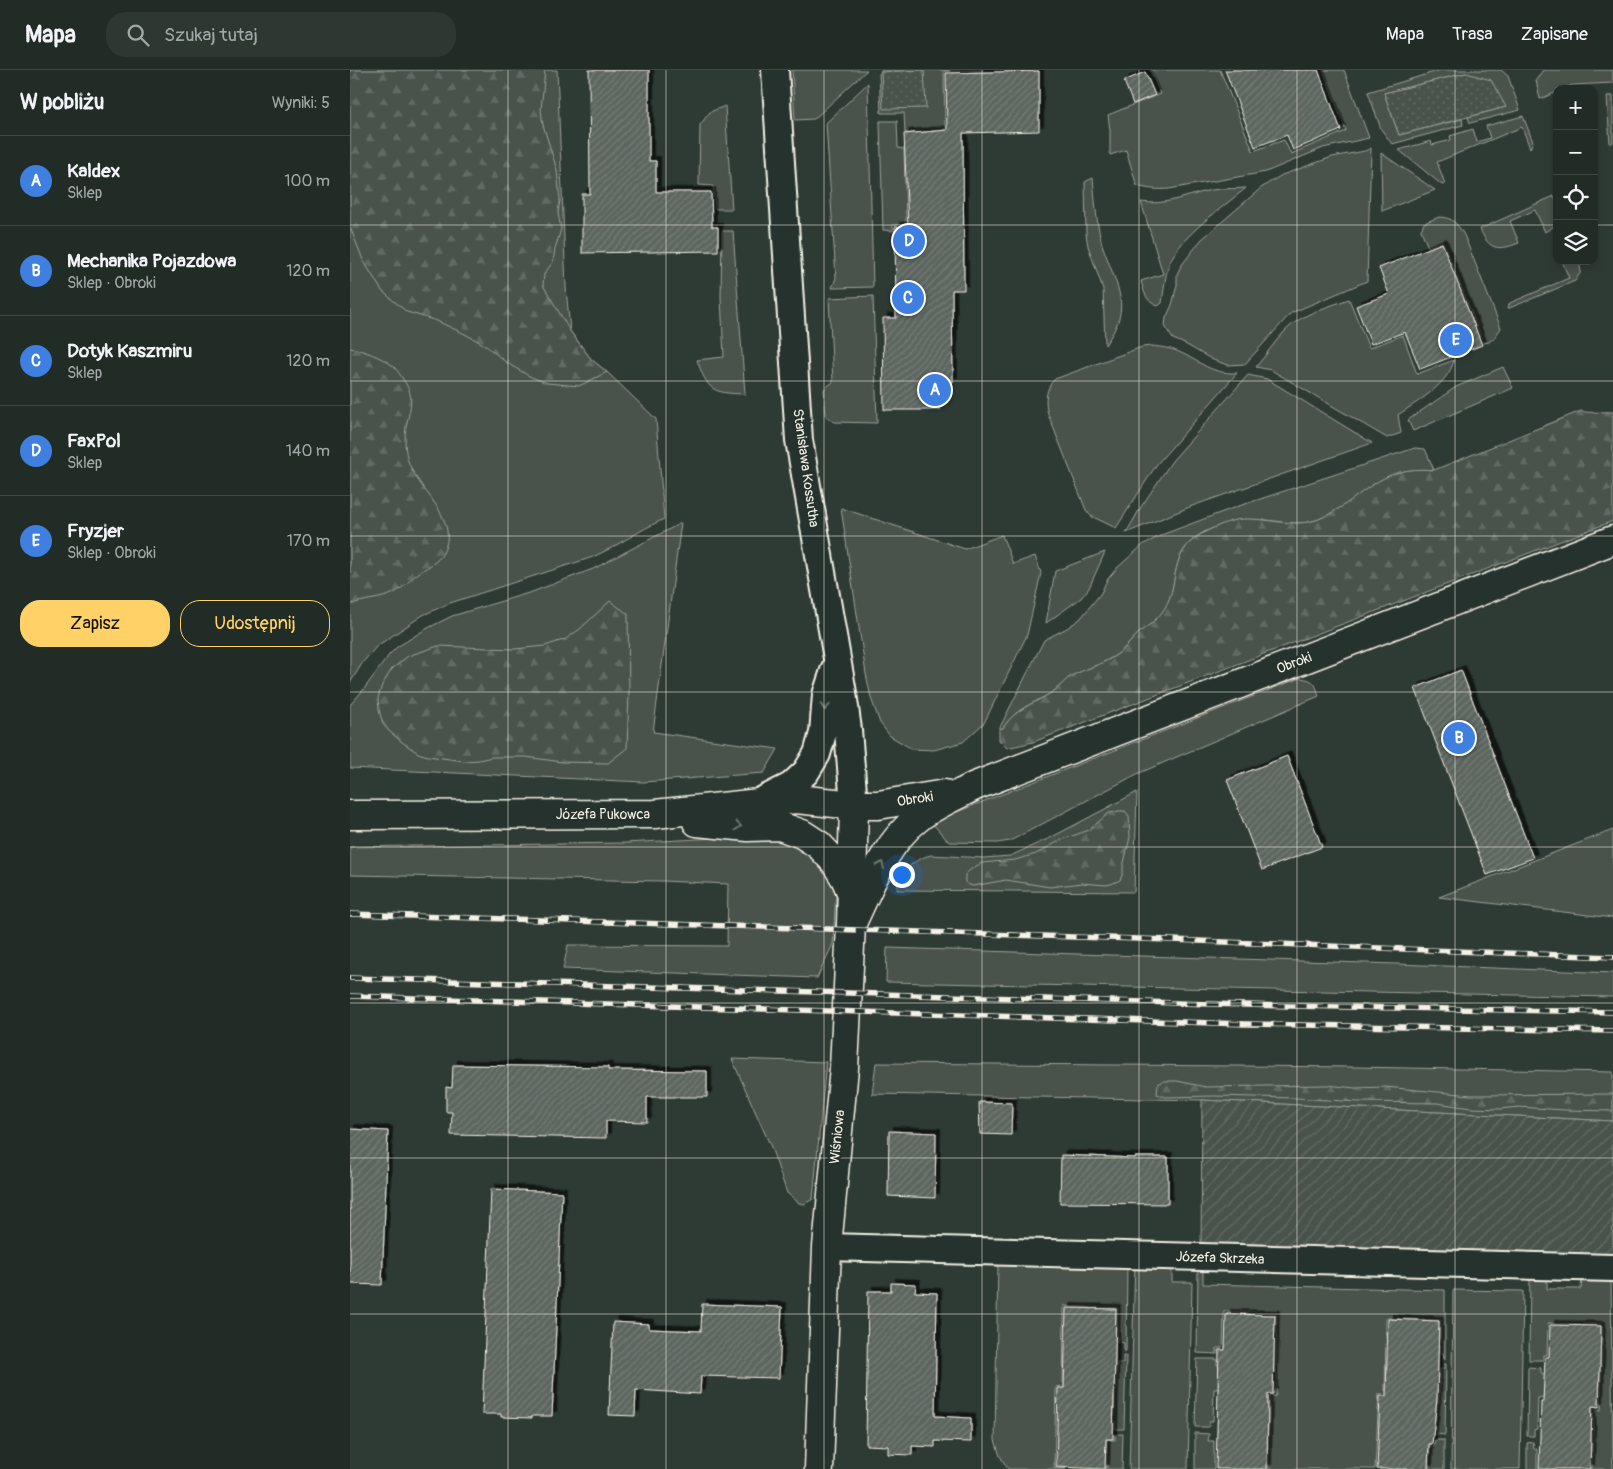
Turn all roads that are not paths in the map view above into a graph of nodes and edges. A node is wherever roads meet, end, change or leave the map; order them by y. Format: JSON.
{"nodes":[{"id":1,"x":775,"y":70,"type":"edge"},
{"id":2,"x":1613,"y":540,"type":"edge"},
{"id":3,"x":837,"y":660,"type":"junction"},
{"id":4,"x":975,"y":786,"type":"junction"},
{"id":5,"x":756,"y":804,"type":"junction"},
{"id":6,"x":854,"y":804,"type":"junction"},
{"id":7,"x":655,"y":814,"type":"junction"},
{"id":8,"x":350,"y":815,"type":"edge"},
{"id":9,"x":852,"y":896,"type":"junction"},
{"id":10,"x":851,"y":925,"type":"junction"},
{"id":11,"x":826,"y":1246,"type":"junction"},
{"id":12,"x":1613,"y":1268,"type":"edge"},
{"id":13,"x":819,"y":1469,"type":"edge"}],
"edges":[{"from":1,"to":3,"type":"street","name":"Stanisława Kossutha"},
{"from":2,"to":4,"type":"street","name":"Obroki"},
{"from":3,"to":5,"type":"street","one_way":true},
{"from":3,"to":6,"type":"street","name":"Stanisława Kossutha"},
{"from":4,"to":6,"type":"street","name":"Obroki"},
{"from":10,"to":4,"type":"street","name":"Obroki","one_way":true},
{"from":5,"to":6,"type":"street","name":"Józefa Pukowca"},
{"from":5,"to":7,"type":"street","name":"Józefa Pukowca"},
{"from":6,"to":9,"type":"street","name":"Wiśniowa"},
{"from":7,"to":8,"type":"street","name":"Józefa Pukowca"},
{"from":7,"to":9,"type":"street","one_way":true},
{"from":9,"to":10,"type":"street","name":"Wiśniowa"},
{"from":10,"to":11,"type":"street","name":"Wiśniowa"},
{"from":11,"to":12,"type":"street","name":"Józefa Skrzeka"},
{"from":11,"to":13,"type":"street","name":"Wiśniowa"}]}
